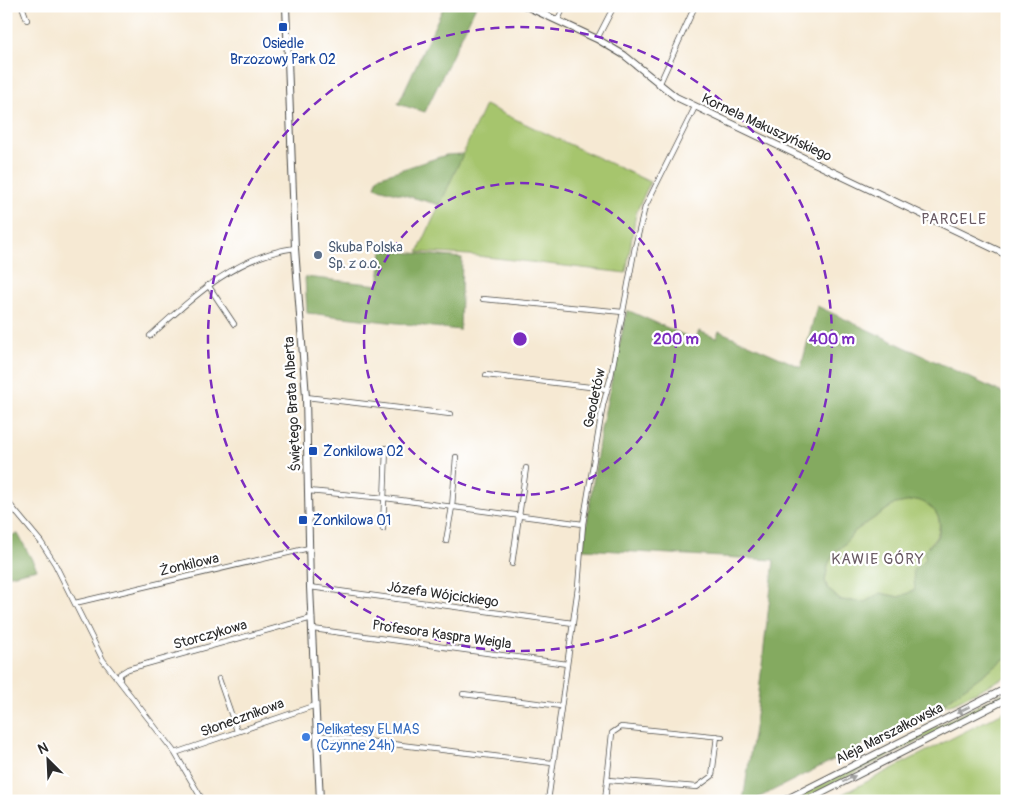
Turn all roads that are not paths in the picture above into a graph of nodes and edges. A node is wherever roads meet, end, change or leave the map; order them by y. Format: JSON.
{"nodes":[{"id":1,"x":22,"y":6,"type":"edge"},
{"id":2,"x":286,"y":6,"type":"edge"},
{"id":3,"x":526,"y":6,"type":"edge"},
{"id":4,"x":564,"y":6,"type":"edge"},
{"id":5,"x":614,"y":6,"type":"edge"},
{"id":6,"x":695,"y":6,"type":"edge"},
{"id":7,"x":27,"y":20,"type":"dead end"},
{"id":8,"x":558,"y":20,"type":"junction"},
{"id":9,"x":598,"y":39,"type":"junction"},
{"id":10,"x":659,"y":85,"type":"junction"},
{"id":11,"x":695,"y":107,"type":"junction"},
{"id":12,"x":295,"y":248,"type":"junction"},
{"id":13,"x":1007,"y":255,"type":"edge"},
{"id":14,"x":208,"y":285,"type":"junction"},
{"id":15,"x":483,"y":298,"type":"dead end"},
{"id":16,"x":623,"y":312,"type":"junction"},
{"id":17,"x":234,"y":324,"type":"dead end"},
{"id":18,"x":150,"y":336,"type":"dead end"},
{"id":19,"x":486,"y":375,"type":"dead end"},
{"id":20,"x":606,"y":389,"type":"junction"},
{"id":21,"x":306,"y":397,"type":"junction"},
{"id":22,"x":450,"y":414,"type":"dead end"},
{"id":23,"x":386,"y":448,"type":"dead end"},
{"id":24,"x":456,"y":456,"type":"dead end"},
{"id":25,"x":526,"y":468,"type":"dead end"},
{"id":26,"x":308,"y":491,"type":"junction"},
{"id":27,"x":385,"y":498,"type":"junction"},
{"id":28,"x":6,"y":500,"type":"edge"},
{"id":29,"x":452,"y":507,"type":"junction"},
{"id":30,"x":518,"y":516,"type":"junction"},
{"id":31,"x":583,"y":524,"type":"junction"},
{"id":32,"x":383,"y":529,"type":"dead end"},
{"id":33,"x":446,"y":541,"type":"dead end"},
{"id":34,"x":310,"y":548,"type":"junction"},
{"id":35,"x":512,"y":564,"type":"dead end"},
{"id":36,"x":310,"y":587,"type":"junction"},
{"id":37,"x":75,"y":603,"type":"junction"},
{"id":38,"x":312,"y":618,"type":"junction"},
{"id":39,"x":573,"y":623,"type":"junction"},
{"id":40,"x":313,"y":629,"type":"junction"},
{"id":41,"x":567,"y":664,"type":"junction"},
{"id":42,"x":120,"y":679,"type":"junction"},
{"id":43,"x":219,"y":680,"type":"dead end"},
{"id":44,"x":1007,"y":688,"type":"edge"},
{"id":45,"x":463,"y":694,"type":"dead end"},
{"id":46,"x":1007,"y":699,"type":"edge"},
{"id":47,"x":316,"y":705,"type":"junction"},
{"id":48,"x":560,"y":706,"type":"junction"},
{"id":49,"x":237,"y":731,"type":"junction"},
{"id":50,"x":317,"y":735,"type":"junction"},
{"id":51,"x":175,"y":753,"type":"junction"},
{"id":52,"x":552,"y":763,"type":"junction"},
{"id":53,"x":608,"y":780,"type":"junction"},
{"id":54,"x":203,"y":801,"type":"edge"},
{"id":55,"x":320,"y":801,"type":"edge"},
{"id":56,"x":548,"y":801,"type":"edge"},
{"id":57,"x":605,"y":801,"type":"edge"},
{"id":58,"x":783,"y":801,"type":"edge"},
{"id":59,"x":806,"y":801,"type":"edge"}],
"edges":[{"from":1,"to":7,"type":"street"},
{"from":2,"to":12,"type":"street","name":"Świętego Brata Alberta"},
{"from":3,"to":8,"type":"street","name":"Kornela Makuszyńskiego"},
{"from":4,"to":8,"type":"street"},
{"from":5,"to":9,"type":"street"},
{"from":6,"to":10,"type":"street"},
{"from":8,"to":9,"type":"street","name":"Kornela Makuszyńskiego"},
{"from":9,"to":10,"type":"street","name":"Kornela Makuszyńskiego"},
{"from":10,"to":11,"type":"street","name":"Kornela Makuszyńskiego"},
{"from":11,"to":13,"type":"street","name":"Kornela Makuszyńskiego"},
{"from":11,"to":16,"type":"street","name":"Geodetów"},
{"from":12,"to":14,"type":"street"},
{"from":12,"to":21,"type":"street","name":"Świętego Brata Alberta"},
{"from":14,"to":17,"type":"street"},
{"from":14,"to":18,"type":"street"},
{"from":15,"to":16,"type":"street"},
{"from":16,"to":20,"type":"street","name":"Geodetów"},
{"from":19,"to":20,"type":"street"},
{"from":20,"to":31,"type":"street","name":"Geodetów"},
{"from":21,"to":22,"type":"street"},
{"from":21,"to":26,"type":"street","name":"Świętego Brata Alberta"},
{"from":23,"to":27,"type":"street"},
{"from":24,"to":29,"type":"street"},
{"from":25,"to":30,"type":"street"},
{"from":26,"to":27,"type":"street"},
{"from":26,"to":34,"type":"street","name":"Świętego Brata Alberta"},
{"from":27,"to":29,"type":"street"},
{"from":27,"to":32,"type":"street"},
{"from":28,"to":37,"type":"street"},
{"from":29,"to":30,"type":"street"},
{"from":29,"to":33,"type":"street"},
{"from":30,"to":31,"type":"street"},
{"from":30,"to":35,"type":"street"},
{"from":31,"to":39,"type":"street","name":"Geodetów"},
{"from":34,"to":36,"type":"street","name":"Świętego Brata Alberta"},
{"from":34,"to":37,"type":"street","name":"Żonkilowa"},
{"from":36,"to":38,"type":"street","name":"Świętego Brata Alberta"},
{"from":36,"to":39,"type":"street","name":"Józefa Wójcickiego"},
{"from":37,"to":42,"type":"street"},
{"from":38,"to":40,"type":"street","name":"Świętego Brata Alberta"},
{"from":38,"to":42,"type":"street","name":"Storczykowa"},
{"from":39,"to":41,"type":"street","name":"Geodetów"},
{"from":40,"to":41,"type":"street","name":"Profesora Kaspra Weigla"},
{"from":40,"to":47,"type":"street","name":"Świętego Brata Alberta"},
{"from":41,"to":48,"type":"street","name":"Geodetów"},
{"from":42,"to":51,"type":"street"},
{"from":43,"to":49,"type":"street"},
{"from":44,"to":58,"type":"street","name":"Aleja Marszałkowska","one_way":true},
{"from":45,"to":48,"type":"street"},
{"from":59,"to":46,"type":"street","name":"Aleja Marszałkowska","one_way":true},
{"from":47,"to":49,"type":"street","name":"Słonecznikowa"},
{"from":47,"to":50,"type":"street","name":"Świętego Brata Alberta"},
{"from":48,"to":52,"type":"street","name":"Geodetów"},
{"from":49,"to":51,"type":"street","name":"Słonecznikowa"},
{"from":50,"to":52,"type":"street"},
{"from":50,"to":55,"type":"street","name":"Świętego Brata Alberta"},
{"from":51,"to":54,"type":"street"},
{"from":52,"to":56,"type":"street","name":"Geodetów"},
{"from":53,"to":53,"type":"street"},
{"from":53,"to":57,"type":"street"}]}
